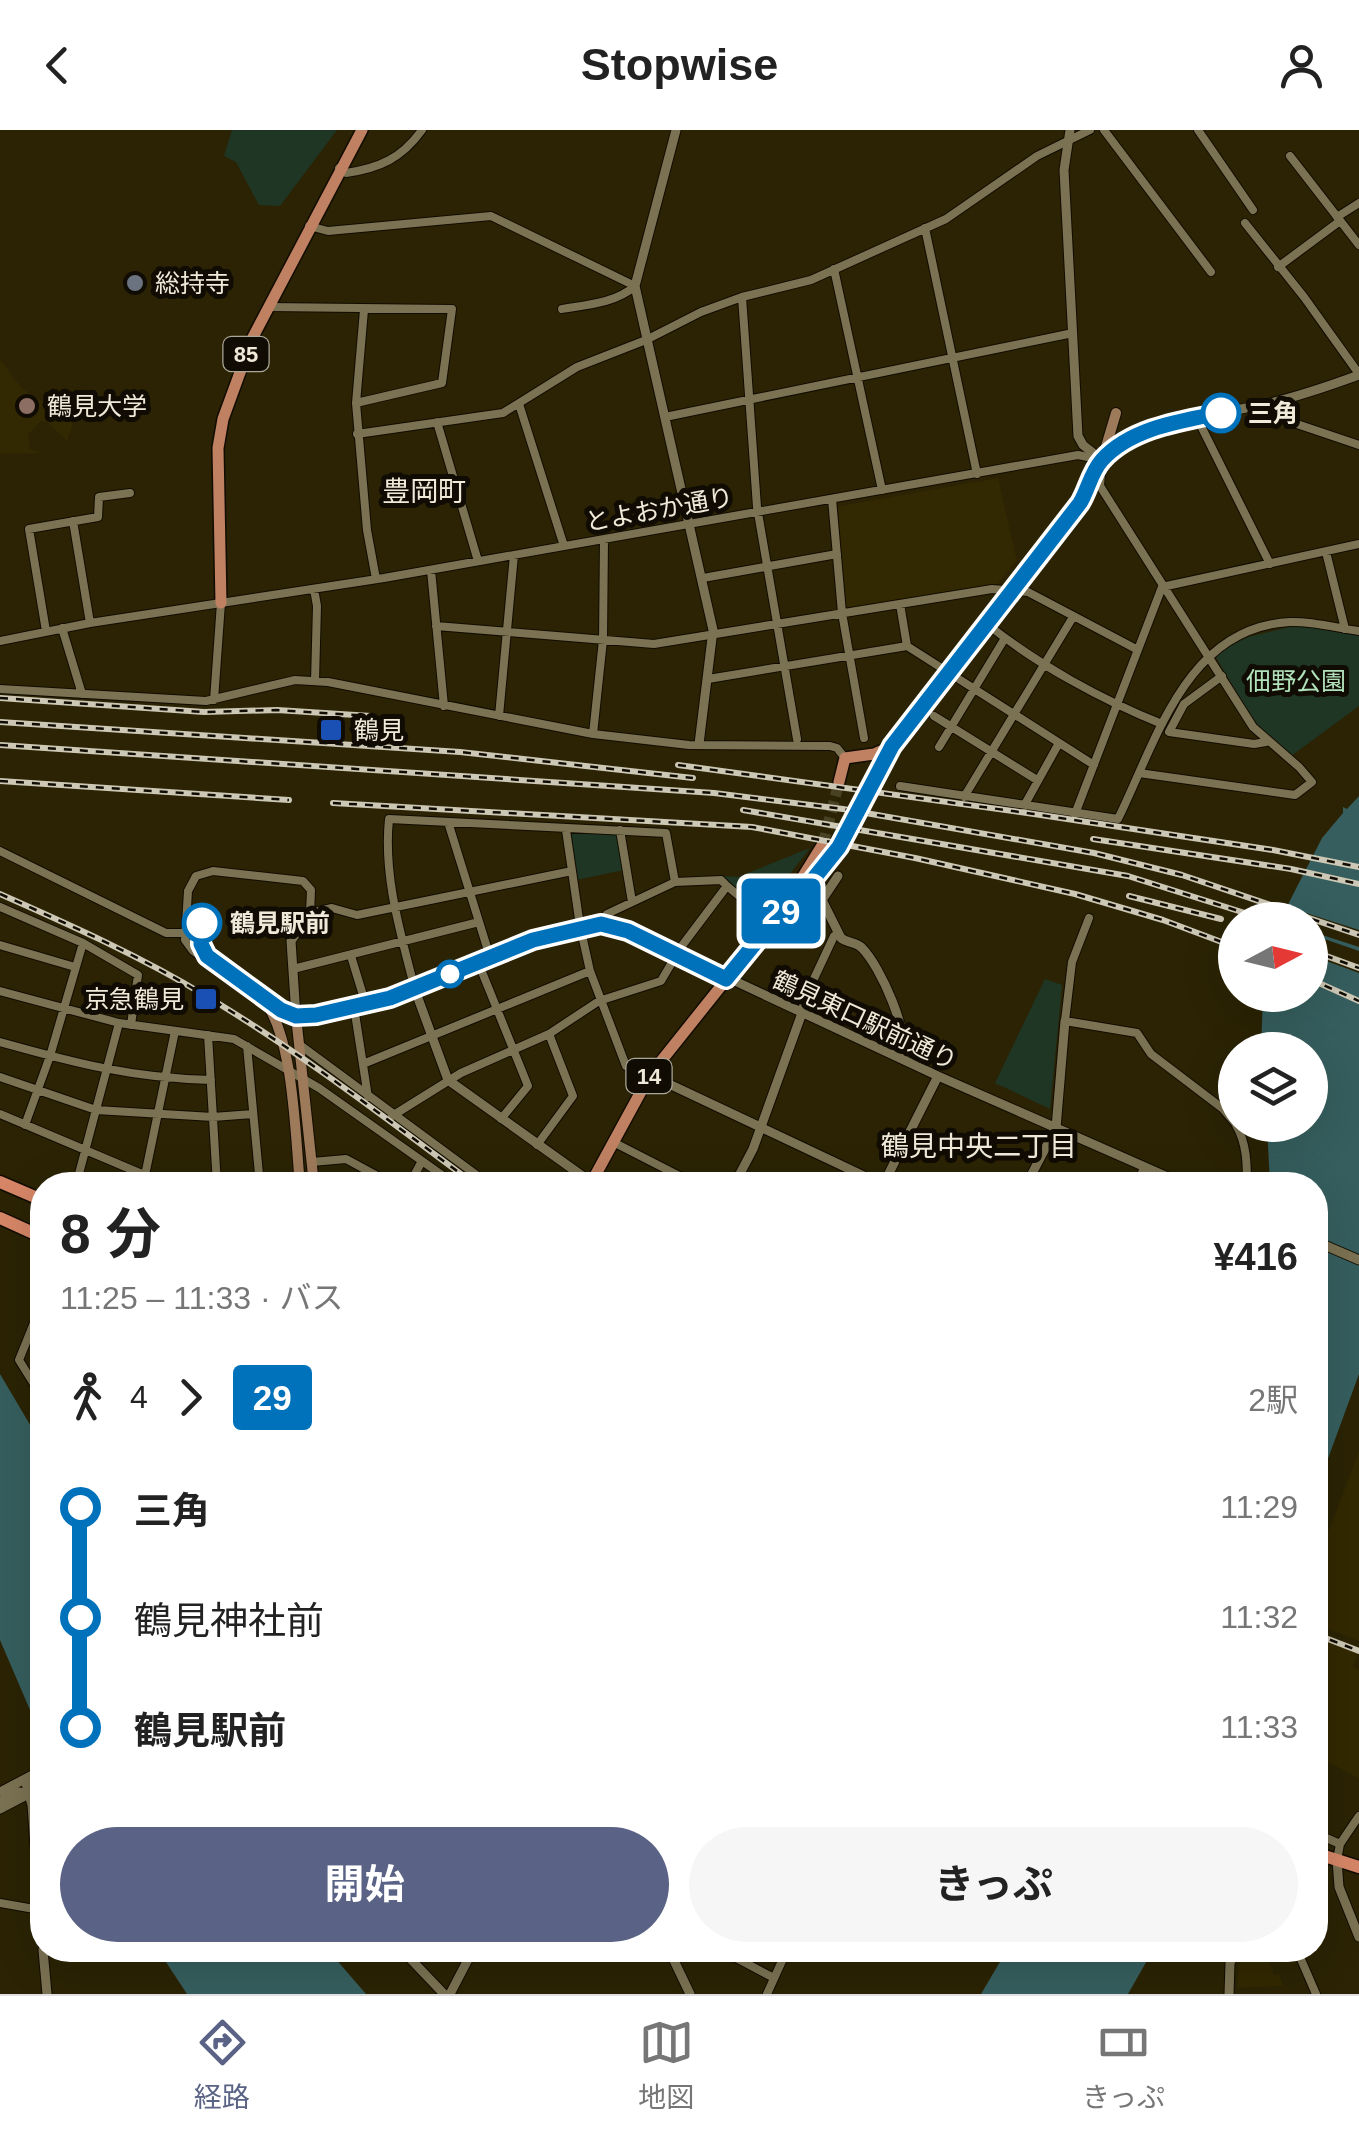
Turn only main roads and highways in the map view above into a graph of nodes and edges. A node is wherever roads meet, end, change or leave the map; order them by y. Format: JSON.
{"nodes":[{"id":1,"x":362,"y":130,"type":"edge"},
{"id":2,"x":1116,"y":413,"type":"dead end"},
{"id":3,"x":1102,"y":460,"type":"joint"},
{"id":4,"x":220,"y":602,"type":"road end"},
{"id":5,"x":892,"y":746,"type":"junction"},
{"id":6,"x":839,"y":782,"type":"tunnel mouth"},
{"id":7,"x":873,"y":786,"type":"tunnel mouth"},
{"id":8,"x":823,"y":844,"type":"tunnel mouth"},
{"id":9,"x":839,"y":847,"type":"tunnel mouth"},
{"id":10,"x":788,"y":903,"type":"junction"},
{"id":11,"x":260,"y":996,"type":"road end"},
{"id":12,"x":285,"y":1050,"type":"junction"},
{"id":13,"x":299,"y":1172,"type":"edge"},
{"id":14,"x":313,"y":1172,"type":"edge"},
{"id":15,"x":598,"y":1172,"type":"edge"},
{"id":16,"x":0,"y":1182,"type":"edge"},
{"id":17,"x":30,"y":1195,"type":"edge"},
{"id":18,"x":0,"y":1221,"type":"edge"},
{"id":19,"x":30,"y":1232,"type":"edge"},
{"id":20,"x":1328,"y":1857,"type":"edge"},
{"id":21,"x":1359,"y":1867,"type":"edge"}],
"edges":[{"from":1,"to":4,"type":"main road","number":"85"},
{"from":2,"to":3,"type":"main road"},
{"from":3,"to":5,"type":"main road"},
{"from":5,"to":6,"type":"main road"},
{"from":5,"to":7,"type":"main road"},
{"from":8,"to":10,"type":"main road","number":"14"},
{"from":9,"to":10,"type":"main road","number":"14"},
{"from":10,"to":15,"type":"main road","number":"14"},
{"from":11,"to":12,"type":"main road"},
{"from":12,"to":13,"type":"main road"},
{"from":12,"to":14,"type":"main road"},
{"from":16,"to":17,"type":"highway"},
{"from":18,"to":19,"type":"highway"},
{"from":20,"to":21,"type":"highway"}]}
